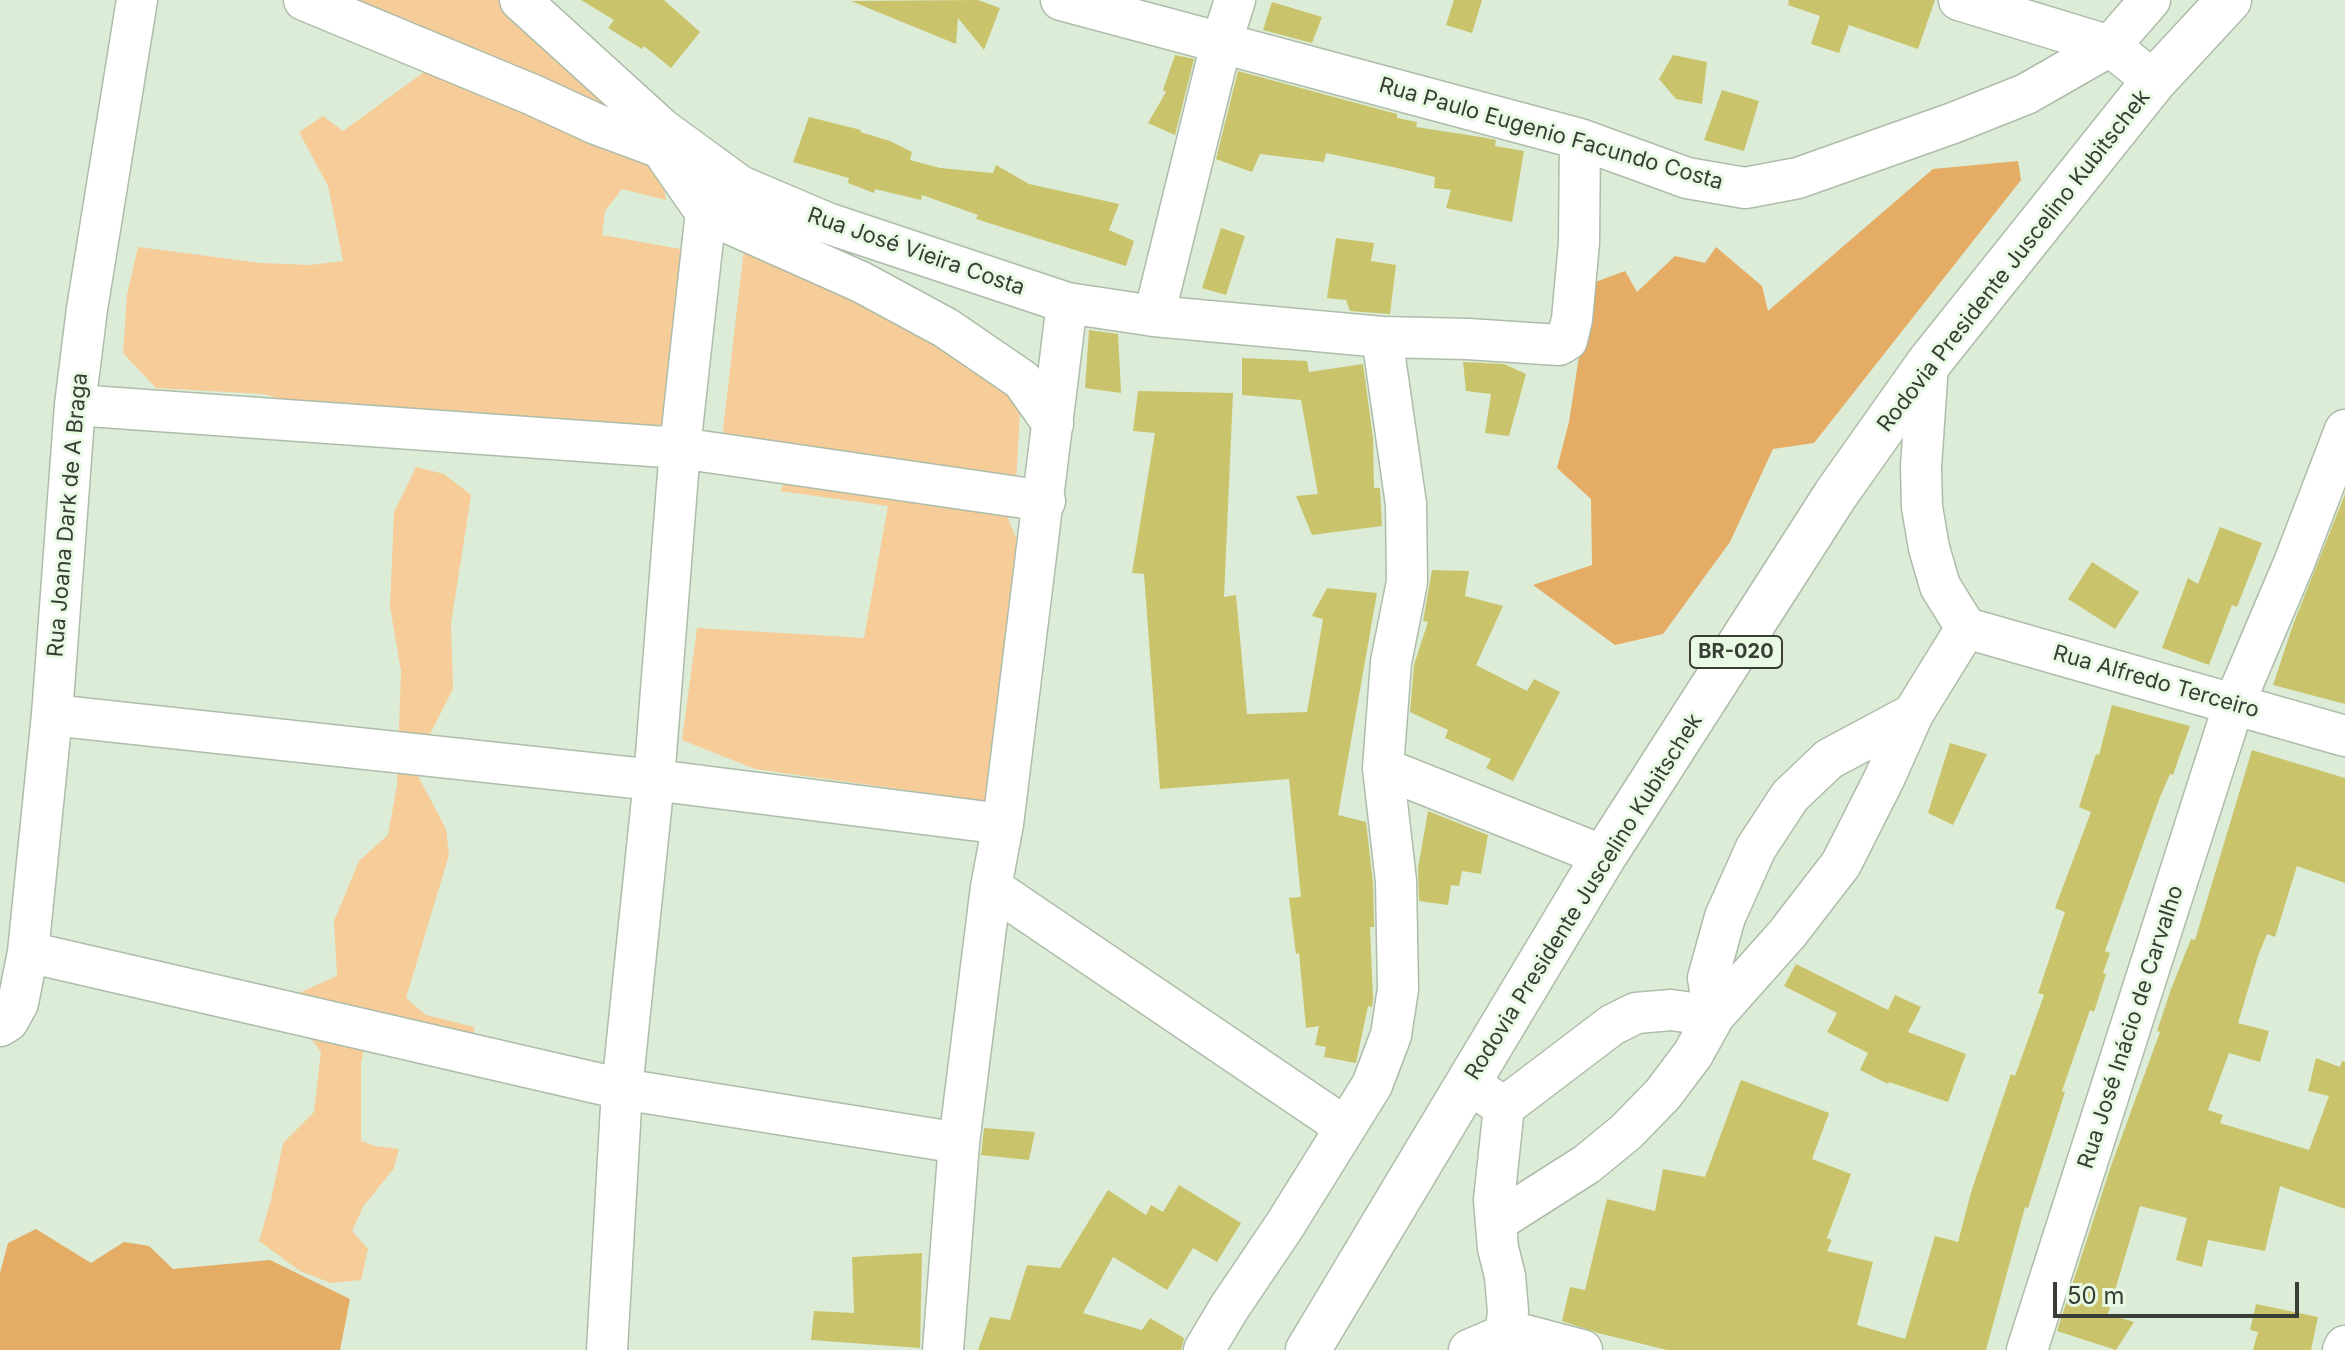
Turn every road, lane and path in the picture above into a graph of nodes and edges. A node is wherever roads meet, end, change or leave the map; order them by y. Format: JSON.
{"nodes":[{"id":1,"x":137,"y":0,"type":"edge"},
{"id":2,"x":304,"y":0,"type":"edge"},
{"id":3,"x":520,"y":0,"type":"edge"},
{"id":4,"x":1061,"y":0,"type":"edge"},
{"id":5,"x":1235,"y":0,"type":"edge"},
{"id":6,"x":1959,"y":0,"type":"edge"},
{"id":7,"x":2150,"y":0,"type":"edge"},
{"id":8,"x":2229,"y":0,"type":"edge"},
{"id":9,"x":1221,"y":44,"type":"junction"},
{"id":10,"x":2110,"y":46,"type":"junction"},
{"id":11,"x":2154,"y":81,"type":"junction"},
{"id":12,"x":1580,"y":139,"type":"junction"},
{"id":13,"x":711,"y":166,"type":"junction"},
{"id":14,"x":706,"y":213,"type":"junction"},
{"id":15,"x":1067,"y":303,"type":"junction"},
{"id":16,"x":1154,"y":316,"type":"junction"},
{"id":17,"x":1382,"y":337,"type":"junction"},
{"id":18,"x":1928,"y":364,"type":"junction"},
{"id":19,"x":75,"y":405,"type":"junction"},
{"id":20,"x":1053,"y":424,"type":"junction"},
{"id":21,"x":2345,"y":430,"type":"edge"},
{"id":22,"x":680,"y":448,"type":"junction"},
{"id":23,"x":1045,"y":501,"type":"junction"},
{"id":24,"x":1966,"y":628,"type":"junction"},
{"id":25,"x":2234,"y":704,"type":"junction"},
{"id":26,"x":1913,"y":714,"type":"junction"},
{"id":27,"x":52,"y":715,"type":"junction"},
{"id":28,"x":2345,"y":736,"type":"edge"},
{"id":29,"x":1383,"y":768,"type":"junction"},
{"id":30,"x":654,"y":780,"type":"junction"},
{"id":31,"x":1003,"y":824,"type":"junction"},
{"id":32,"x":1604,"y":856,"type":"junction"},
{"id":33,"x":991,"y":887,"type":"junction"},
{"id":34,"x":28,"y":952,"type":"junction"},
{"id":35,"x":1714,"y":1016,"type":"junction"},
{"id":36,"x":0,"y":1026,"type":"edge"},
{"id":37,"x":622,"y":1089,"type":"junction"},
{"id":38,"x":1486,"y":1095,"type":"junction"},
{"id":39,"x":1345,"y":1127,"type":"junction"},
{"id":40,"x":959,"y":1143,"type":"junction"},
{"id":41,"x":1496,"y":1222,"type":"junction"},
{"id":42,"x":1506,"y":1330,"type":"junction"},
{"id":43,"x":607,"y":1350,"type":"edge"},
{"id":44,"x":943,"y":1350,"type":"edge"},
{"id":45,"x":1204,"y":1350,"type":"edge"},
{"id":46,"x":1308,"y":1350,"type":"edge"},
{"id":47,"x":1469,"y":1350,"type":"edge"},
{"id":48,"x":1582,"y":1350,"type":"edge"},
{"id":49,"x":2027,"y":1350,"type":"edge"}],
"edges":[{"from":1,"to":19,"type":"street","name":"Rua Joana Dark de A Braga"},
{"from":2,"to":14,"type":"street"},
{"from":3,"to":13,"type":"street","name":"Rua José Vieira Costa"},
{"from":4,"to":9,"type":"street","name":"Rua Paulo Eugenio Facundo Costa"},
{"from":5,"to":9,"type":"street"},
{"from":6,"to":10,"type":"street"},
{"from":7,"to":10,"type":"street","name":"Rua Paulo Eugenio Facundo Costa"},
{"from":8,"to":11,"type":"highway","name":"Rodovia Presidente Juscelino Kubitschek","number":"BR-020"},
{"from":9,"to":12,"type":"street","name":"Rua Paulo Eugenio Facundo Costa"},
{"from":9,"to":16,"type":"street"},
{"from":10,"to":11,"type":"street"},
{"from":10,"to":12,"type":"street","name":"Rua Paulo Eugenio Facundo Costa"},
{"from":11,"to":18,"type":"highway","name":"Rodovia Presidente Juscelino Kubitschek","number":"BR-020"},
{"from":12,"to":17,"type":"street","name":"Rua José Vieira Costa"},
{"from":13,"to":14,"type":"street"},
{"from":13,"to":15,"type":"street","name":"Rua José Vieira Costa"},
{"from":14,"to":20,"type":"street"},
{"from":14,"to":22,"type":"street"},
{"from":15,"to":16,"type":"street","name":"Rua José Vieira Costa"},
{"from":15,"to":20,"type":"street"},
{"from":16,"to":17,"type":"street","name":"Rua José Vieira Costa"},
{"from":17,"to":29,"type":"street"},
{"from":18,"to":24,"type":"street"},
{"from":18,"to":32,"type":"highway","name":"Rodovia Presidente Juscelino Kubitschek","number":"BR-020"},
{"from":19,"to":22,"type":"street"},
{"from":19,"to":27,"type":"street","name":"Rua Joana Dark de A Braga"},
{"from":20,"to":23,"type":"street"},
{"from":21,"to":25,"type":"street","name":"Rua José Inácio de Carvalho"},
{"from":22,"to":23,"type":"street"},
{"from":22,"to":30,"type":"street"},
{"from":23,"to":31,"type":"street"},
{"from":24,"to":25,"type":"street","name":"Rua Alfredo Terceiro"},
{"from":24,"to":26,"type":"street"},
{"from":25,"to":28,"type":"street","name":"Rua Alfredo Terceiro"},
{"from":25,"to":49,"type":"street","name":"Rua José Inácio de Carvalho"},
{"from":26,"to":35,"type":"street"},
{"from":26,"to":35,"type":"street"},
{"from":27,"to":30,"type":"street"},
{"from":27,"to":34,"type":"street","name":"Rua Joana Dark de A Braga"},
{"from":29,"to":32,"type":"street"},
{"from":29,"to":39,"type":"street"},
{"from":30,"to":31,"type":"street"},
{"from":30,"to":37,"type":"street"},
{"from":31,"to":33,"type":"street"},
{"from":32,"to":38,"type":"highway","name":"Rodovia Presidente Juscelino Kubitschek","number":"BR-020"},
{"from":33,"to":39,"type":"street"},
{"from":33,"to":40,"type":"street"},
{"from":34,"to":36,"type":"street","name":"Rua Joana Dark de A Braga"},
{"from":34,"to":37,"type":"street"},
{"from":35,"to":38,"type":"street"},
{"from":35,"to":41,"type":"street"},
{"from":37,"to":40,"type":"street"},
{"from":37,"to":43,"type":"street"},
{"from":38,"to":41,"type":"street"},
{"from":38,"to":46,"type":"highway","name":"Rodovia Presidente Juscelino Kubitschek","number":"BR-020"},
{"from":39,"to":45,"type":"street"},
{"from":40,"to":44,"type":"street"},
{"from":41,"to":42,"type":"street"},
{"from":42,"to":47,"type":"street"},
{"from":42,"to":48,"type":"street"}]}
